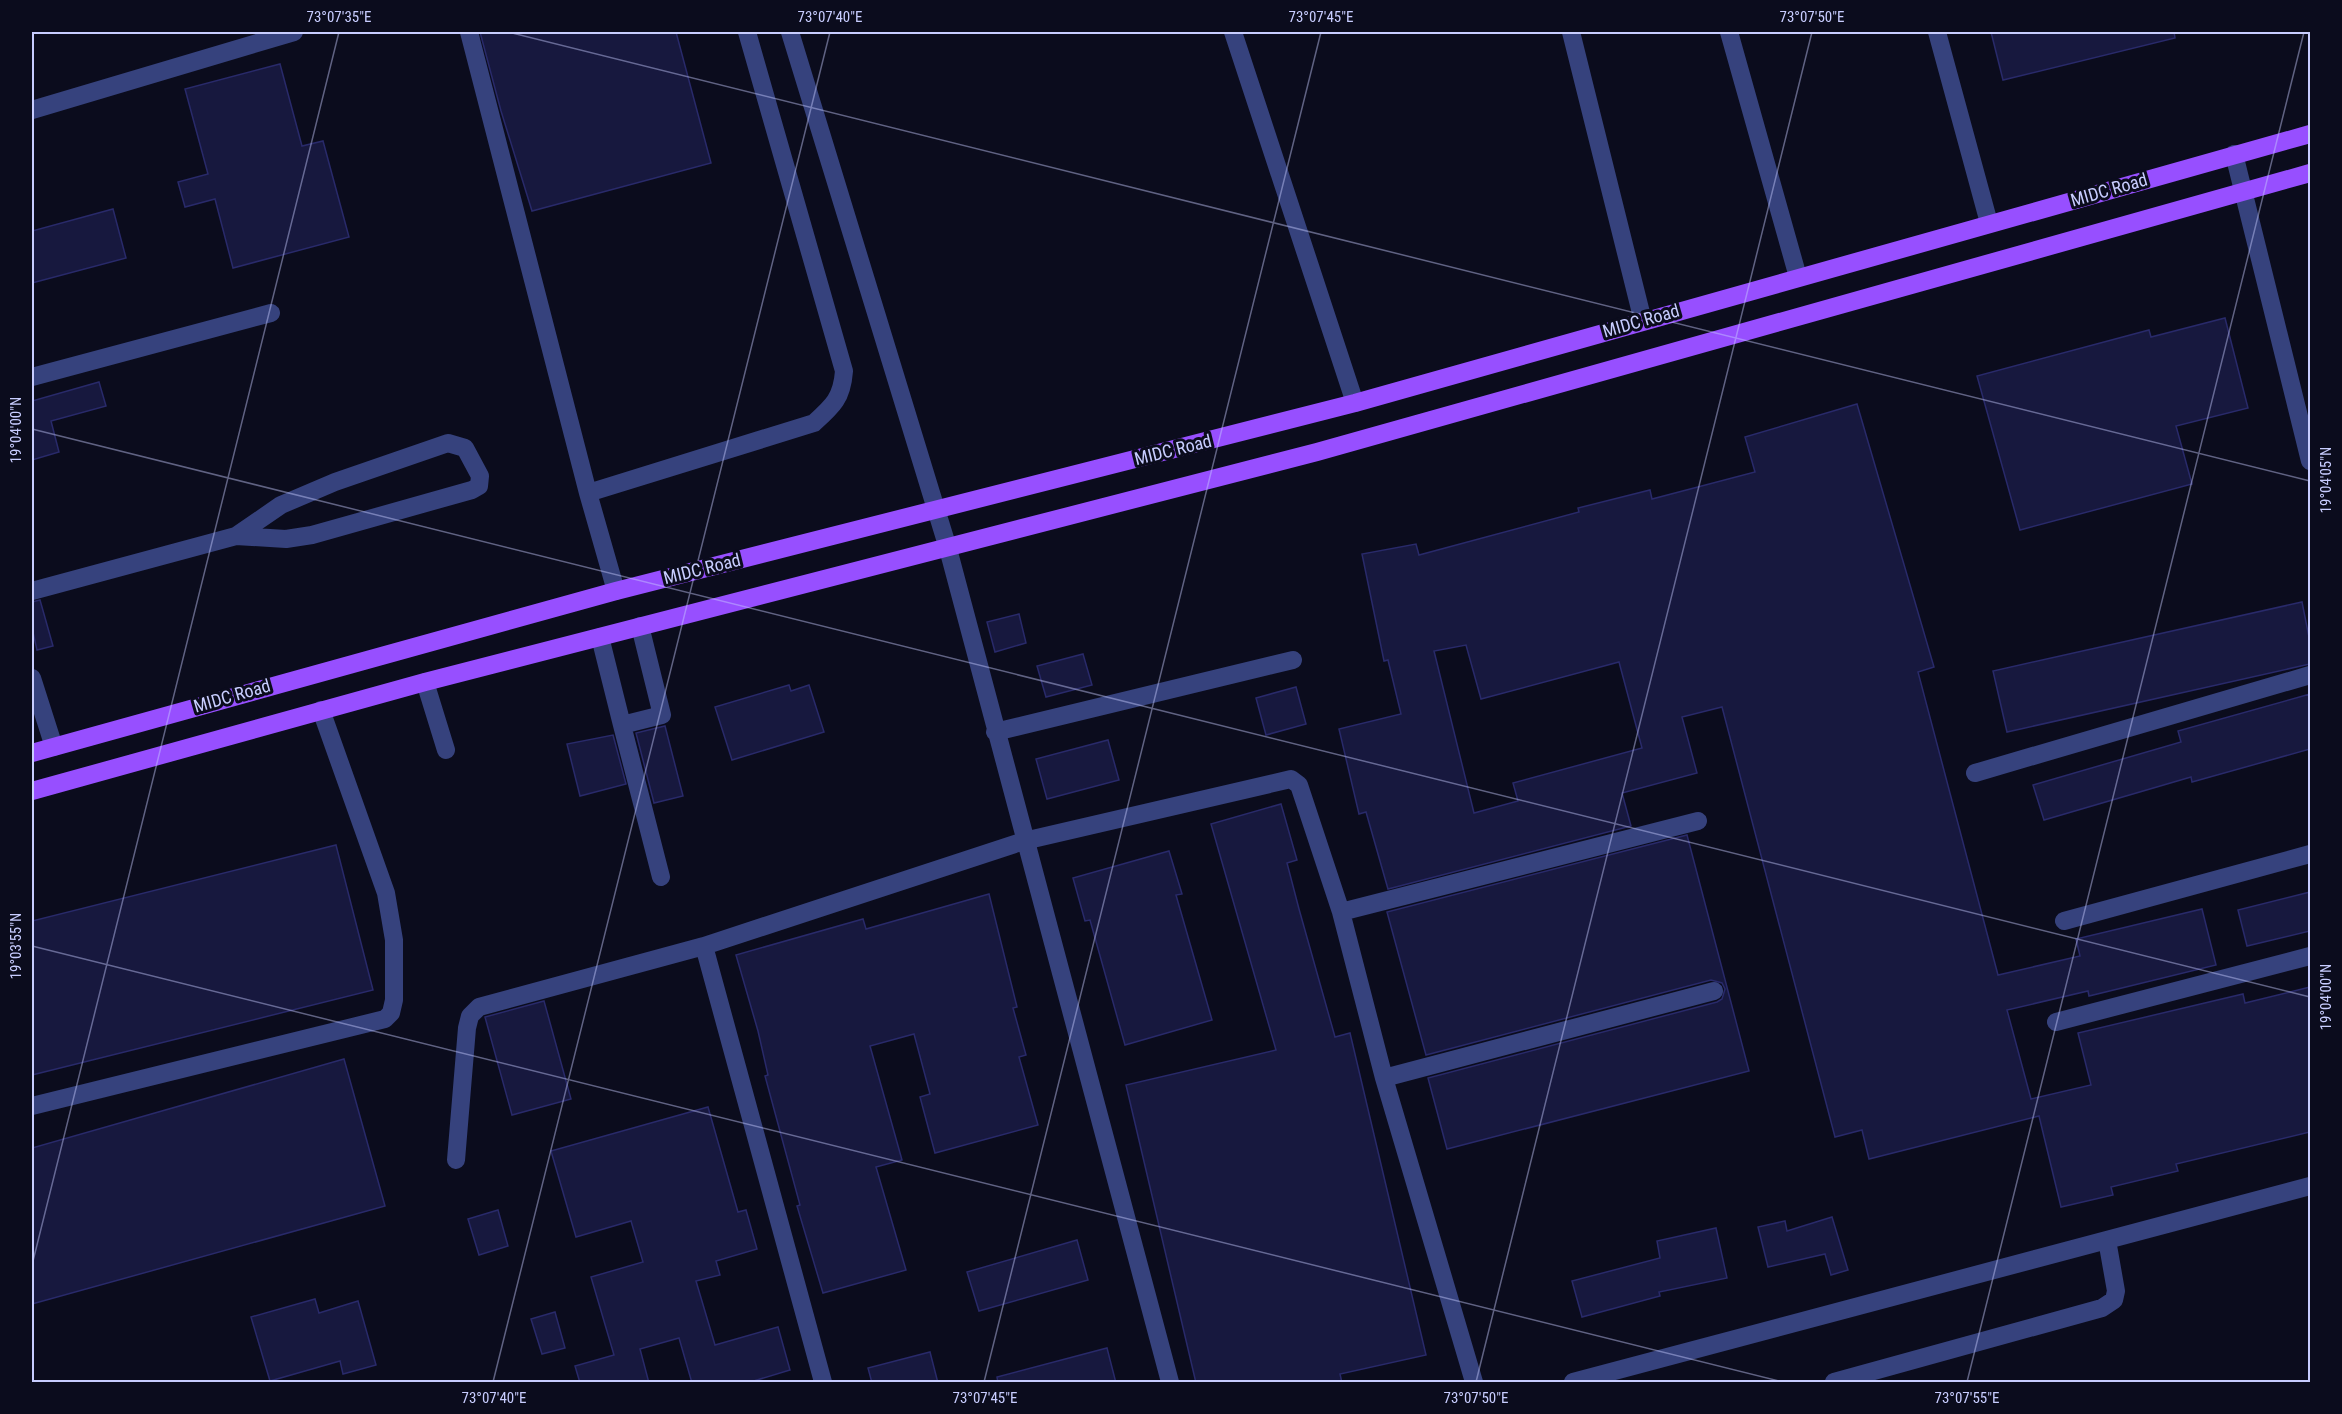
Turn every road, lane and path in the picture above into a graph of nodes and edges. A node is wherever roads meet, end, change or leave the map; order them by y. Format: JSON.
{"nodes":[{"id":1,"x":294,"y":32,"type":"edge"},
{"id":2,"x":469,"y":32,"type":"edge"},
{"id":3,"x":747,"y":32,"type":"edge"},
{"id":4,"x":790,"y":32,"type":"edge"},
{"id":5,"x":1233,"y":32,"type":"edge"},
{"id":6,"x":1571,"y":32,"type":"edge"},
{"id":7,"x":1729,"y":32,"type":"edge"},
{"id":8,"x":1937,"y":32,"type":"edge"},
{"id":9,"x":250,"y":38,"type":"edge"},
{"id":10,"x":32,"y":110,"type":"edge"},
{"id":11,"x":2310,"y":134,"type":"edge"},
{"id":12,"x":2234,"y":154,"type":"junction"},
{"id":13,"x":2310,"y":173,"type":"edge"},
{"id":14,"x":2244,"y":190,"type":"junction"},
{"id":15,"x":1989,"y":223,"type":"junction"},
{"id":16,"x":1798,"y":277,"type":"junction"},
{"id":17,"x":271,"y":313,"type":"dead end"},
{"id":18,"x":1643,"y":321,"type":"junction"},
{"id":19,"x":32,"y":377,"type":"edge"},
{"id":20,"x":1355,"y":403,"type":"junction"},
{"id":21,"x":2310,"y":461,"type":"edge"},
{"id":22,"x":588,"y":493,"type":"junction"},
{"id":23,"x":936,"y":510,"type":"junction"},
{"id":24,"x":236,"y":536,"type":"junction"},
{"id":25,"x":947,"y":545,"type":"junction"},
{"id":26,"x":32,"y":591,"type":"edge"},
{"id":27,"x":616,"y":591,"type":"junction"},
{"id":28,"x":640,"y":626,"type":"junction"},
{"id":29,"x":600,"y":637,"type":"junction"},
{"id":30,"x":1293,"y":660,"type":"dead end"},
{"id":31,"x":2310,"y":675,"type":"edge"},
{"id":32,"x":32,"y":678,"type":"edge"},
{"id":33,"x":425,"y":682,"type":"junction"},
{"id":34,"x":321,"y":710,"type":"junction"},
{"id":35,"x":622,"y":725,"type":"junction"},
{"id":36,"x":995,"y":732,"type":"junction"},
{"id":37,"x":54,"y":747,"type":"junction"},
{"id":38,"x":446,"y":750,"type":"dead end"},
{"id":39,"x":32,"y":753,"type":"edge"},
{"id":40,"x":1975,"y":773,"type":"dead end"},
{"id":41,"x":32,"y":791,"type":"edge"},
{"id":42,"x":1698,"y":821,"type":"dead end"},
{"id":43,"x":1024,"y":841,"type":"junction"},
{"id":44,"x":2310,"y":854,"type":"edge"},
{"id":45,"x":661,"y":877,"type":"dead end"},
{"id":46,"x":1341,"y":912,"type":"junction"},
{"id":47,"x":2064,"y":921,"type":"dead end"},
{"id":48,"x":704,"y":946,"type":"junction"},
{"id":49,"x":2310,"y":956,"type":"edge"},
{"id":50,"x":1714,"y":991,"type":"dead end"},
{"id":51,"x":2056,"y":1022,"type":"dead end"},
{"id":52,"x":1384,"y":1078,"type":"junction"},
{"id":53,"x":32,"y":1106,"type":"edge"},
{"id":54,"x":456,"y":1160,"type":"dead end"},
{"id":55,"x":2310,"y":1186,"type":"edge"},
{"id":56,"x":2108,"y":1240,"type":"junction"},
{"id":57,"x":823,"y":1383,"type":"edge"},
{"id":58,"x":1170,"y":1383,"type":"edge"},
{"id":59,"x":1474,"y":1383,"type":"edge"},
{"id":60,"x":1573,"y":1383,"type":"edge"},
{"id":61,"x":1834,"y":1383,"type":"edge"}],
"edges":[{"from":1,"to":9,"type":"street"},
{"from":2,"to":22,"type":"street"},
{"from":3,"to":22,"type":"street"},
{"from":4,"to":23,"type":"street"},
{"from":5,"to":20,"type":"street"},
{"from":6,"to":18,"type":"street"},
{"from":7,"to":16,"type":"street"},
{"from":8,"to":15,"type":"street"},
{"from":9,"to":10,"type":"street"},
{"from":11,"to":12,"type":"main road","name":"MIDC Road"},
{"from":12,"to":14,"type":"street"},
{"from":12,"to":15,"type":"main road","name":"MIDC Road"},
{"from":13,"to":14,"type":"main road","name":"MIDC Road"},
{"from":14,"to":21,"type":"street"},
{"from":14,"to":25,"type":"main road","name":"MIDC Road"},
{"from":15,"to":16,"type":"main road","name":"MIDC Road"},
{"from":16,"to":18,"type":"main road","name":"MIDC Road"},
{"from":17,"to":19,"type":"street"},
{"from":18,"to":20,"type":"main road","name":"MIDC Road"},
{"from":20,"to":23,"type":"main road","name":"MIDC Road"},
{"from":22,"to":27,"type":"street"},
{"from":23,"to":25,"type":"street"},
{"from":23,"to":27,"type":"main road","name":"MIDC Road"},
{"from":24,"to":24,"type":"street"},
{"from":24,"to":26,"type":"street"},
{"from":25,"to":28,"type":"main road","name":"MIDC Road"},
{"from":25,"to":36,"type":"street"},
{"from":27,"to":37,"type":"main road","name":"MIDC Road"},
{"from":28,"to":29,"type":"main road","name":"MIDC Road"},
{"from":28,"to":35,"type":"street"},
{"from":29,"to":33,"type":"main road","name":"MIDC Road"},
{"from":29,"to":35,"type":"street"},
{"from":30,"to":36,"type":"street"},
{"from":31,"to":40,"type":"street"},
{"from":32,"to":37,"type":"street"},
{"from":33,"to":34,"type":"main road","name":"MIDC Road"},
{"from":33,"to":38,"type":"street"},
{"from":34,"to":41,"type":"main road","name":"MIDC Road"},
{"from":34,"to":53,"type":"street"},
{"from":35,"to":45,"type":"street"},
{"from":36,"to":43,"type":"street"},
{"from":37,"to":39,"type":"main road","name":"MIDC Road"},
{"from":42,"to":46,"type":"street"},
{"from":43,"to":46,"type":"street"},
{"from":43,"to":48,"type":"street"},
{"from":43,"to":58,"type":"street"},
{"from":44,"to":47,"type":"street"},
{"from":46,"to":52,"type":"street"},
{"from":48,"to":54,"type":"street"},
{"from":48,"to":57,"type":"street"},
{"from":49,"to":51,"type":"street"},
{"from":50,"to":52,"type":"street"},
{"from":52,"to":59,"type":"street"},
{"from":55,"to":56,"type":"street"},
{"from":56,"to":60,"type":"street"},
{"from":56,"to":61,"type":"street"}]}
